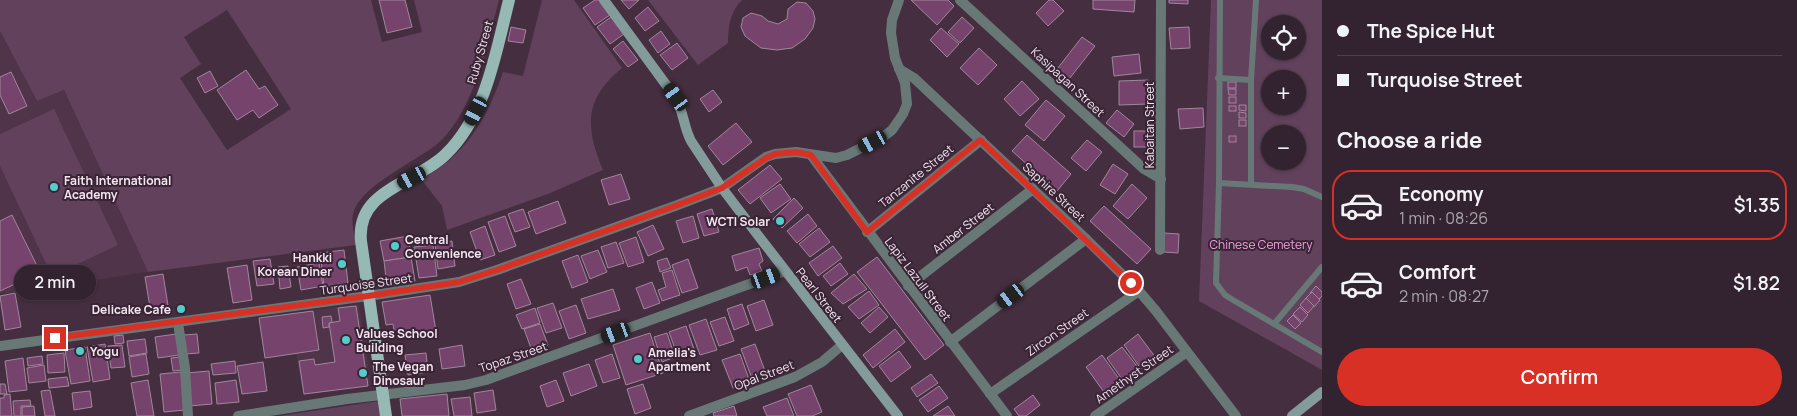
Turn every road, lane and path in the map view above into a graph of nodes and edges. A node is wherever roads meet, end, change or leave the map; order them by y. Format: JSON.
{"nodes":[{"id":1,"x":508,"y":0,"type":"edge"},
{"id":2,"x":604,"y":0,"type":"edge"},
{"id":3,"x":899,"y":0,"type":"edge"},
{"id":4,"x":960,"y":0,"type":"edge"},
{"id":5,"x":1161,"y":0,"type":"edge"},
{"id":6,"x":1220,"y":0,"type":"edge"},
{"id":7,"x":1256,"y":0,"type":"edge"},
{"id":8,"x":899,"y":68,"type":"junction"},
{"id":9,"x":1218,"y":78,"type":"junction"},
{"id":10,"x":1251,"y":80,"type":"junction"},
{"id":11,"x":980,"y":140,"type":"junction"},
{"id":12,"x":811,"y":155,"type":"junction"},
{"id":13,"x":1161,"y":179,"type":"junction"},
{"id":14,"x":1219,"y":183,"type":"junction"},
{"id":15,"x":1251,"y":184,"type":"junction"},
{"id":16,"x":722,"y":188,"type":"junction"},
{"id":17,"x":1033,"y":189,"type":"junction"},
{"id":18,"x":1322,"y":197,"type":"edge"},
{"id":19,"x":867,"y":232,"type":"junction"},
{"id":20,"x":1086,"y":239,"type":"junction"},
{"id":21,"x":1160,"y":250,"type":"dead end"},
{"id":22,"x":1322,"y":267,"type":"edge"},
{"id":23,"x":784,"y":271,"type":"junction"},
{"id":24,"x":908,"y":286,"type":"junction"},
{"id":25,"x":1139,"y":291,"type":"junction"},
{"id":26,"x":368,"y":296,"type":"junction"},
{"id":27,"x":178,"y":323,"type":"junction"},
{"id":28,"x":1274,"y":324,"type":"junction"},
{"id":29,"x":950,"y":342,"type":"junction"},
{"id":30,"x":842,"y":345,"type":"junction"},
{"id":31,"x":0,"y":346,"type":"edge"},
{"id":32,"x":1187,"y":352,"type":"junction"},
{"id":33,"x":1322,"y":352,"type":"edge"},
{"id":34,"x":1322,"y":392,"type":"edge"},
{"id":35,"x":383,"y":394,"type":"junction"},
{"id":36,"x":990,"y":394,"type":"junction"},
{"id":37,"x":188,"y":416,"type":"edge"},
{"id":38,"x":238,"y":416,"type":"edge"},
{"id":39,"x":386,"y":416,"type":"edge"},
{"id":40,"x":689,"y":416,"type":"edge"},
{"id":41,"x":898,"y":416,"type":"edge"},
{"id":42,"x":1007,"y":416,"type":"edge"},
{"id":43,"x":1095,"y":416,"type":"edge"},
{"id":44,"x":1236,"y":416,"type":"edge"},
{"id":45,"x":1292,"y":416,"type":"edge"}],
"edges":[{"from":1,"to":26,"type":"main road","name":"Ruby Street"},
{"from":2,"to":16,"type":"street","name":"Pearl Street"},
{"from":3,"to":8,"type":"street","name":"Turquoise Street"},
{"from":4,"to":13,"type":"street","name":"Kasipagan Street"},
{"from":5,"to":13,"type":"street","name":"Kabaitan Street"},
{"from":6,"to":9,"type":"lane"},
{"from":7,"to":10,"type":"lane"},
{"from":8,"to":11,"type":"street","name":"Saphire Street"},
{"from":8,"to":12,"type":"street","name":"Turquoise Street"},
{"from":9,"to":10,"type":"lane"},
{"from":9,"to":14,"type":"lane"},
{"from":10,"to":15,"type":"lane"},
{"from":11,"to":17,"type":"street","name":"Saphire Street"},
{"from":11,"to":19,"type":"street","name":"Tanzanite Street"},
{"from":12,"to":16,"type":"street","name":"Turquoise Street"},
{"from":12,"to":19,"type":"street","name":"Lapiz Lazull Street"},
{"from":13,"to":21,"type":"street","name":"Kabaitan Street"},
{"from":14,"to":15,"type":"lane"},
{"from":14,"to":28,"type":"lane"},
{"from":15,"to":18,"type":"lane"},
{"from":16,"to":23,"type":"street","name":"Pearl Street"},
{"from":16,"to":26,"type":"street","name":"Turquoise Street"},
{"from":17,"to":20,"type":"street","name":"Saphire Street"},
{"from":17,"to":24,"type":"street","name":"Amber Street"},
{"from":19,"to":24,"type":"street","name":"Lapiz Lazull Street"},
{"from":20,"to":25,"type":"street","name":"Saphire Street"},
{"from":20,"to":29,"type":"street"},
{"from":22,"to":28,"type":"lane"},
{"from":23,"to":30,"type":"street","name":"Pearl Street"},
{"from":23,"to":35,"type":"street","name":"Topaz Street"},
{"from":24,"to":29,"type":"street","name":"Lapiz Lazull Street"},
{"from":25,"to":32,"type":"street","name":"Saphire Street"},
{"from":25,"to":36,"type":"street","name":"Zircon Street"},
{"from":26,"to":27,"type":"street","name":"Turquoise Street"},
{"from":26,"to":35,"type":"main road","name":"Ruby Street"},
{"from":27,"to":31,"type":"street","name":"Turquoise Street"},
{"from":27,"to":37,"type":"street"},
{"from":28,"to":33,"type":"lane"},
{"from":29,"to":36,"type":"street","name":"Lapiz Lazull Street"},
{"from":30,"to":40,"type":"street","name":"Opal Street"},
{"from":30,"to":41,"type":"street","name":"Pearl Street"},
{"from":32,"to":43,"type":"street","name":"Amethyst Street"},
{"from":32,"to":44,"type":"street","name":"Saphire Street"},
{"from":34,"to":45,"type":"street"},
{"from":35,"to":38,"type":"street","name":"Topaz Street"},
{"from":35,"to":39,"type":"main road","name":"Ruby Street"},
{"from":36,"to":42,"type":"street","name":"Lapiz Lazull Street"}]}
